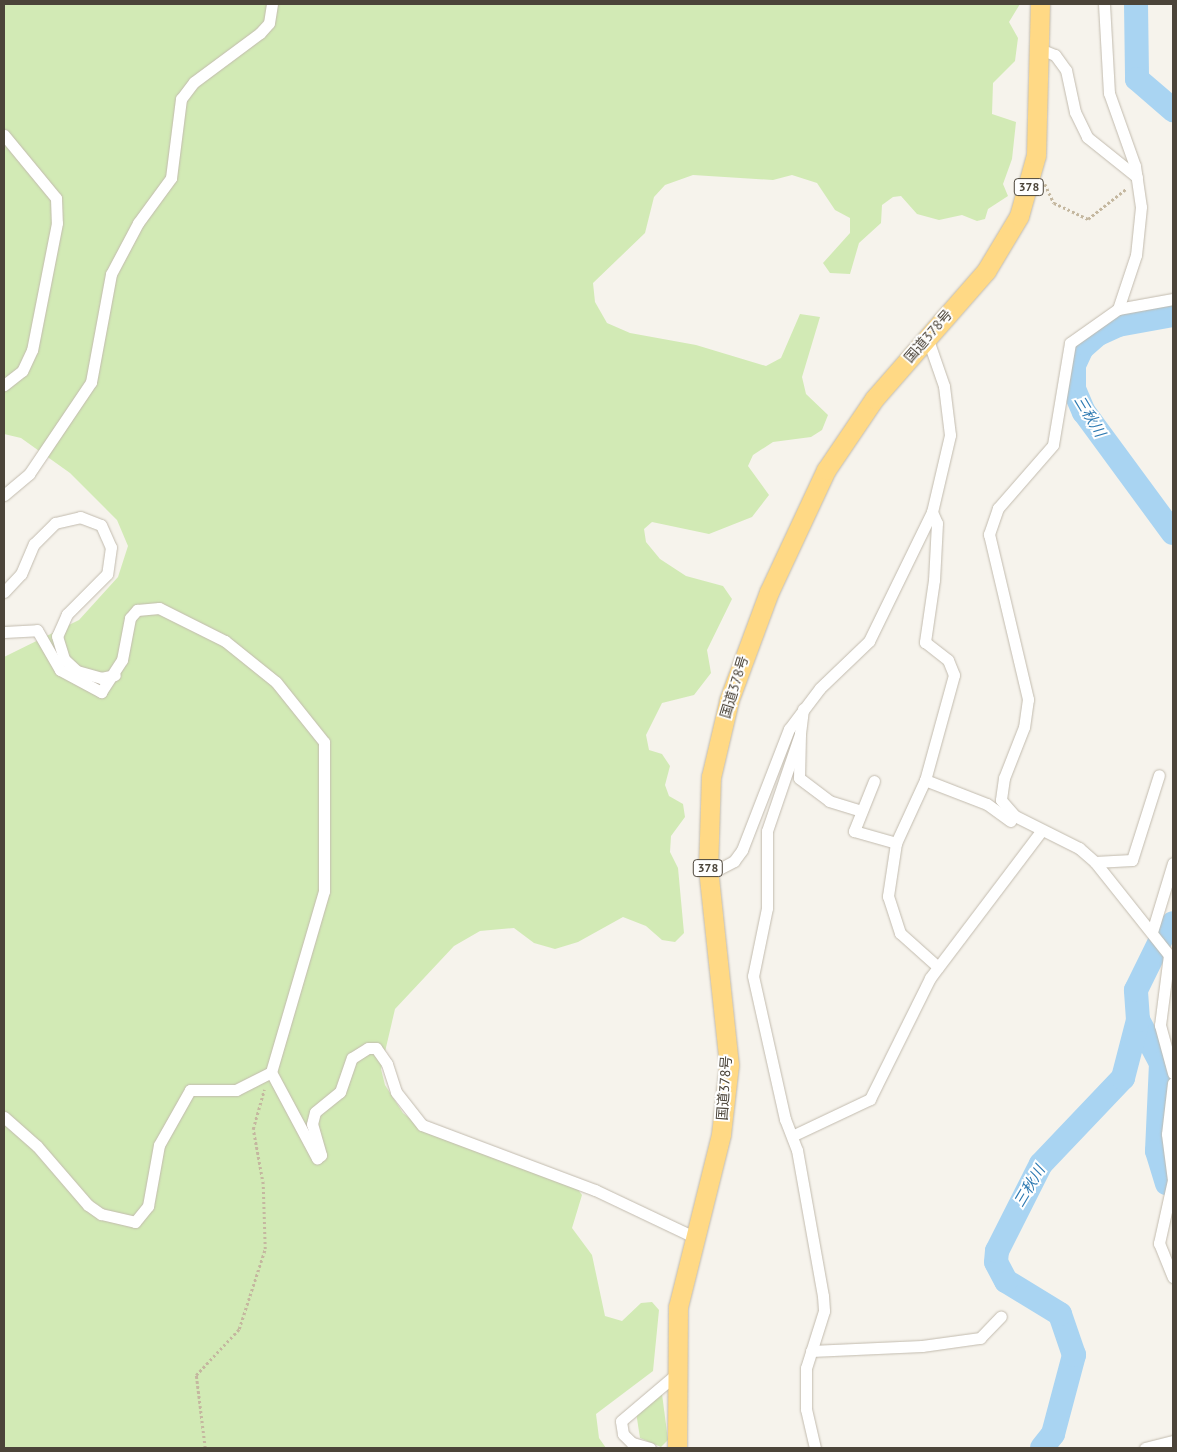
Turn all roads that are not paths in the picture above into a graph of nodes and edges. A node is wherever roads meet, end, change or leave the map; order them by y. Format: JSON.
{"nodes":[{"id":1,"x":272,"y":4,"type":"edge"},
{"id":2,"x":1040,"y":4,"type":"edge"},
{"id":3,"x":1104,"y":4,"type":"edge"},
{"id":4,"x":1040,"y":49,"type":"junction"},
{"id":5,"x":4,"y":134,"type":"edge"},
{"id":6,"x":1137,"y":180,"type":"junction"},
{"id":7,"x":1173,"y":299,"type":"edge"},
{"id":8,"x":1118,"y":309,"type":"junction"},
{"id":9,"x":927,"y":337,"type":"junction"},
{"id":10,"x":4,"y":385,"type":"edge"},
{"id":11,"x":4,"y":495,"type":"edge"},
{"id":12,"x":932,"y":512,"type":"junction"},
{"id":13,"x":4,"y":592,"type":"edge"},
{"id":14,"x":4,"y":632,"type":"edge"},
{"id":15,"x":115,"y":675,"type":"junction"},
{"id":16,"x":803,"y":709,"type":"junction"},
{"id":17,"x":800,"y":734,"type":"junction"},
{"id":18,"x":1159,"y":775,"type":"dead end"},
{"id":19,"x":925,"y":780,"type":"junction"},
{"id":20,"x":874,"y":781,"type":"dead end"},
{"id":21,"x":860,"y":811,"type":"junction"},
{"id":22,"x":1023,"y":820,"type":"junction"},
{"id":23,"x":1041,"y":831,"type":"junction"},
{"id":24,"x":896,"y":843,"type":"junction"},
{"id":25,"x":1095,"y":862,"type":"junction"},
{"id":26,"x":1173,"y":863,"type":"edge"},
{"id":27,"x":708,"y":870,"type":"junction"},
{"id":28,"x":1154,"y":935,"type":"junction"},
{"id":29,"x":938,"y":967,"type":"junction"},
{"id":30,"x":271,"y":1072,"type":"junction"},
{"id":31,"x":1173,"y":1073,"type":"edge"},
{"id":32,"x":1173,"y":1083,"type":"edge"},
{"id":33,"x":4,"y":1117,"type":"edge"},
{"id":34,"x":794,"y":1135,"type":"junction"},
{"id":35,"x":694,"y":1237,"type":"junction"},
{"id":36,"x":1173,"y":1277,"type":"edge"},
{"id":37,"x":1001,"y":1316,"type":"dead end"},
{"id":38,"x":811,"y":1351,"type":"junction"},
{"id":39,"x":674,"y":1376,"type":"junction"},
{"id":40,"x":1173,"y":1441,"type":"edge"},
{"id":41,"x":650,"y":1448,"type":"edge"},
{"id":42,"x":678,"y":1448,"type":"edge"},
{"id":43,"x":814,"y":1448,"type":"edge"},
{"id":44,"x":1144,"y":1448,"type":"edge"}],
"edges":[{"from":1,"to":11,"type":"street"},
{"from":2,"to":4,"type":"highway","name":"国道378号","number":"378"},
{"from":3,"to":6,"type":"street"},
{"from":4,"to":6,"type":"street"},
{"from":4,"to":9,"type":"highway","name":"国道378号","number":"378"},
{"from":5,"to":10,"type":"street"},
{"from":6,"to":8,"type":"street"},
{"from":7,"to":8,"type":"street"},
{"from":8,"to":22,"type":"street"},
{"from":9,"to":12,"type":"street"},
{"from":9,"to":27,"type":"highway","name":"国道378号","number":"378"},
{"from":12,"to":16,"type":"street"},
{"from":12,"to":19,"type":"street"},
{"from":13,"to":15,"type":"street"},
{"from":14,"to":15,"type":"street"},
{"from":15,"to":30,"type":"street"},
{"from":16,"to":17,"type":"street"},
{"from":16,"to":27,"type":"street"},
{"from":17,"to":21,"type":"street"},
{"from":17,"to":34,"type":"street"},
{"from":18,"to":25,"type":"street"},
{"from":19,"to":22,"type":"street"},
{"from":19,"to":24,"type":"street"},
{"from":20,"to":21,"type":"street"},
{"from":21,"to":24,"type":"street"},
{"from":22,"to":23,"type":"street"},
{"from":23,"to":25,"type":"street"},
{"from":23,"to":29,"type":"street"},
{"from":24,"to":29,"type":"street"},
{"from":25,"to":28,"type":"street"},
{"from":26,"to":28,"type":"street"},
{"from":27,"to":35,"type":"highway","name":"国道378号","number":"378"},
{"from":28,"to":31,"type":"street"},
{"from":29,"to":34,"type":"street"},
{"from":30,"to":33,"type":"street"},
{"from":30,"to":35,"type":"street"},
{"from":32,"to":36,"type":"street"},
{"from":34,"to":38,"type":"street"},
{"from":35,"to":39,"type":"highway","name":"国道378号","number":"378"},
{"from":37,"to":38,"type":"street"},
{"from":38,"to":43,"type":"street"},
{"from":39,"to":41,"type":"street"},
{"from":39,"to":42,"type":"highway","name":"国道378号","number":"378"},
{"from":40,"to":44,"type":"street"}]}
